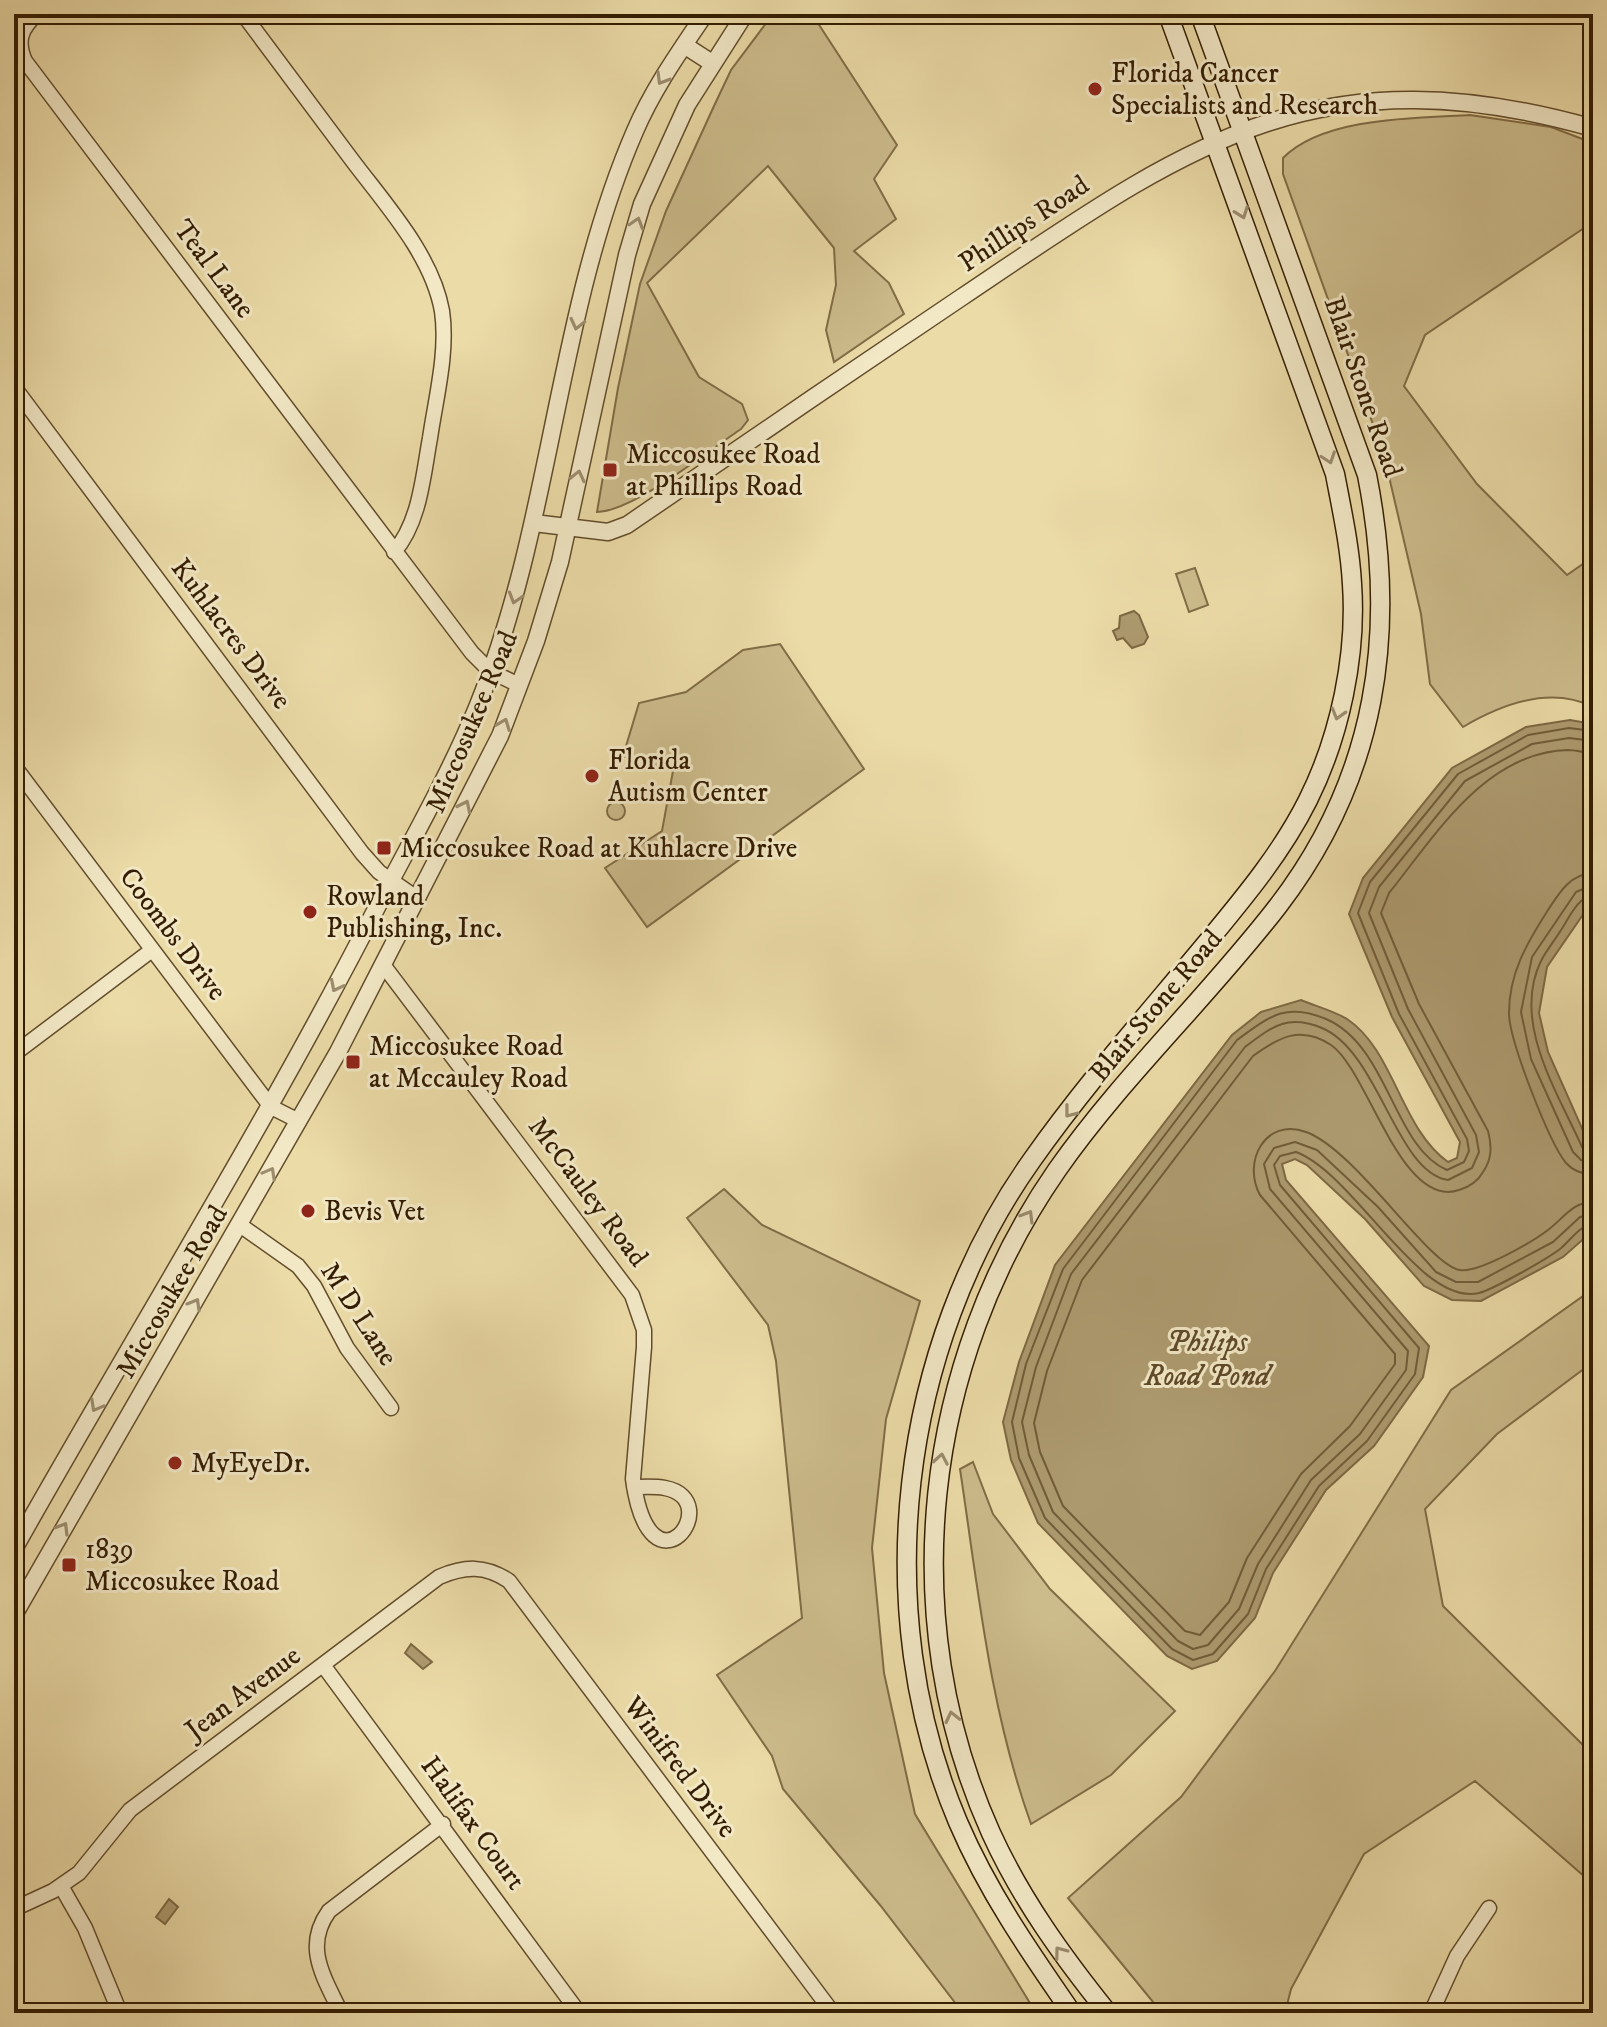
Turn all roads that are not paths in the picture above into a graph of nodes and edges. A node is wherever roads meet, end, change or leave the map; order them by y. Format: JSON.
{"nodes":[{"id":1,"x":37,"y":14,"type":"edge"},
{"id":2,"x":243,"y":14,"type":"edge"},
{"id":3,"x":705,"y":14,"type":"edge"},
{"id":4,"x":745,"y":14,"type":"edge"},
{"id":5,"x":1168,"y":14,"type":"edge"},
{"id":6,"x":1200,"y":14,"type":"edge"},
{"id":7,"x":684,"y":45,"type":"junction"},
{"id":8,"x":712,"y":63,"type":"junction"},
{"id":9,"x":1593,"y":128,"type":"edge"},
{"id":10,"x":1243,"y":129,"type":"junction"},
{"id":11,"x":1215,"y":140,"type":"junction"},
{"id":12,"x":14,"y":387,"type":"edge"},
{"id":13,"x":534,"y":523,"type":"junction"},
{"id":14,"x":566,"y":528,"type":"junction"},
{"id":15,"x":394,"y":552,"type":"junction"},
{"id":16,"x":490,"y":671,"type":"junction"},
{"id":17,"x":519,"y":685,"type":"junction"},
{"id":18,"x":14,"y":766,"type":"edge"},
{"id":19,"x":391,"y":881,"type":"junction"},
{"id":20,"x":418,"y":899,"type":"junction"},
{"id":21,"x":152,"y":950,"type":"junction"},
{"id":22,"x":384,"y":966,"type":"junction"},
{"id":23,"x":14,"y":1054,"type":"edge"},
{"id":24,"x":271,"y":1107,"type":"junction"},
{"id":25,"x":299,"y":1121,"type":"junction"},
{"id":26,"x":240,"y":1225,"type":"junction"},
{"id":27,"x":391,"y":1408,"type":"dead end"},
{"id":28,"x":634,"y":1487,"type":"junction"},
{"id":29,"x":14,"y":1549,"type":"edge"},
{"id":30,"x":475,"y":1568,"type":"joint"},
{"id":31,"x":19,"y":1592,"type":"edge"},
{"id":32,"x":14,"y":1615,"type":"edge"},
{"id":33,"x":323,"y":1665,"type":"junction"},
{"id":34,"x":443,"y":1824,"type":"junction"},
{"id":35,"x":61,"y":1886,"type":"junction"},
{"id":36,"x":1489,"y":1908,"type":"dead end"},
{"id":37,"x":14,"y":1909,"type":"edge"},
{"id":38,"x":120,"y":2013,"type":"edge"},
{"id":39,"x":341,"y":2013,"type":"edge"},
{"id":40,"x":579,"y":2013,"type":"edge"},
{"id":41,"x":833,"y":2013,"type":"edge"},
{"id":42,"x":1072,"y":2013,"type":"edge"},
{"id":43,"x":1108,"y":2013,"type":"edge"},
{"id":44,"x":1431,"y":2013,"type":"edge"}],
"edges":[{"from":1,"to":15,"type":"street","name":"Teal Lane"},
{"from":2,"to":15,"type":"street"},
{"from":3,"to":7,"type":"street","name":"Miccosukee Road"},
{"from":4,"to":8,"type":"street","name":"Miccosukee Road"},
{"from":5,"to":11,"type":"main road","name":"Blair Stone Road"},
{"from":6,"to":10,"type":"main road","name":"Blair Stone Road"},
{"from":7,"to":8,"type":"street"},
{"from":7,"to":13,"type":"street","name":"Miccosukee Road","one_way":true},
{"from":14,"to":8,"type":"street","name":"Miccosukee Road","one_way":true},
{"from":9,"to":10,"type":"street","name":"Phillips Road"},
{"from":10,"to":11,"type":"street","name":"Phillips Road"},
{"from":43,"to":10,"type":"main road","name":"Blair Stone Road","one_way":true},
{"from":11,"to":14,"type":"street","name":"Phillips Road"},
{"from":11,"to":42,"type":"main road","name":"Blair Stone Road","one_way":true},
{"from":12,"to":19,"type":"street","name":"Kuhlacres Drive"},
{"from":13,"to":14,"type":"street","name":"Phillips Road"},
{"from":13,"to":16,"type":"street","name":"Miccosukee Road","one_way":true},
{"from":14,"to":17,"type":"street","name":"Miccosukee Road"},
{"from":15,"to":16,"type":"street","name":"Teal Lane"},
{"from":16,"to":17,"type":"street","name":"Teal Lane"},
{"from":16,"to":19,"type":"street","name":"Miccosukee Road"},
{"from":20,"to":17,"type":"street","name":"Miccosukee Road","one_way":true},
{"from":18,"to":21,"type":"street","name":"Coombs Drive"},
{"from":19,"to":20,"type":"street","name":"Kuhlacres Drive"},
{"from":19,"to":24,"type":"street","name":"Miccosukee Road","one_way":true},
{"from":20,"to":22,"type":"street","name":"Miccosukee Road"},
{"from":21,"to":23,"type":"street"},
{"from":21,"to":24,"type":"street","name":"Coombs Drive"},
{"from":22,"to":25,"type":"street","name":"Miccosukee Road"},
{"from":22,"to":28,"type":"street","name":"McCauley Road"},
{"from":24,"to":25,"type":"street","name":"Coombs Drive"},
{"from":24,"to":29,"type":"street","name":"Miccosukee Road","one_way":true},
{"from":26,"to":25,"type":"street","name":"Miccosukee Road","one_way":true},
{"from":26,"to":27,"type":"street","name":"M D Lane"},
{"from":31,"to":26,"type":"street","name":"Miccosukee Road","one_way":true},
{"from":28,"to":28,"type":"street","name":"McCauley Road"},
{"from":30,"to":33,"type":"street","name":"Jean Avenue"},
{"from":30,"to":41,"type":"street","name":"Winifred Drive"},
{"from":31,"to":32,"type":"street","name":"Miccosukee Road"},
{"from":33,"to":34,"type":"street","name":"Halifax Court"},
{"from":33,"to":35,"type":"street","name":"Jean Avenue"},
{"from":34,"to":39,"type":"street"},
{"from":34,"to":40,"type":"street","name":"Halifax Court"},
{"from":35,"to":37,"type":"street","name":"Jean Avenue"},
{"from":35,"to":38,"type":"street"},
{"from":36,"to":44,"type":"street"}]}
